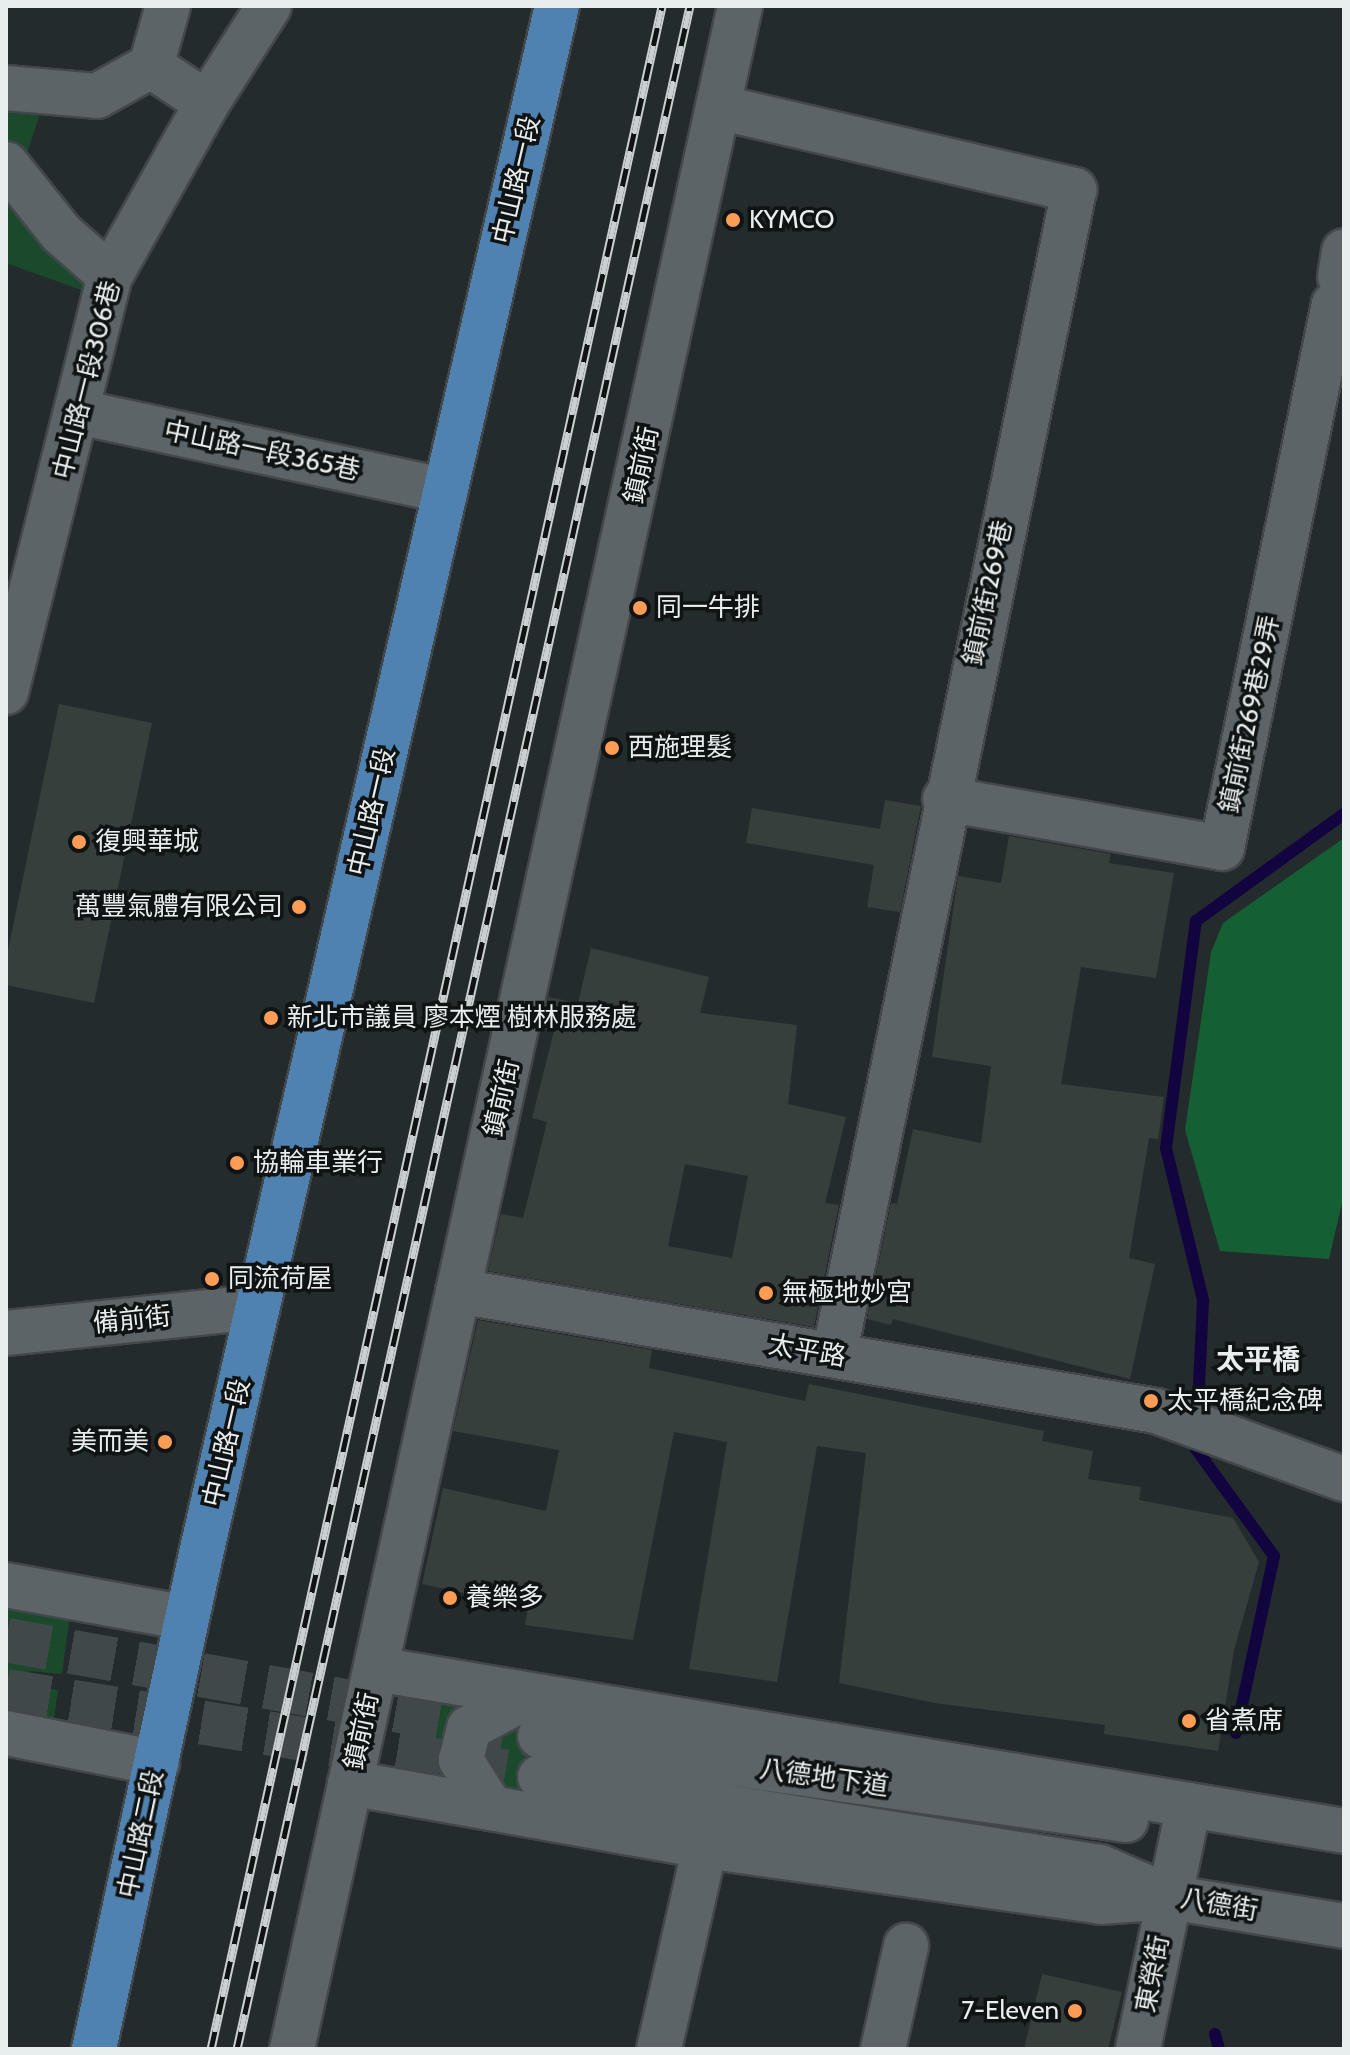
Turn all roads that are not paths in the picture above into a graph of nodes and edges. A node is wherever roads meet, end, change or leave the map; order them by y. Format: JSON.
{"nodes":[{"id":1,"x":168,"y":6,"type":"edge"},
{"id":2,"x":269,"y":6,"type":"edge"},
{"id":3,"x":557,"y":6,"type":"edge"},
{"id":4,"x":740,"y":6,"type":"edge"},
{"id":5,"x":151,"y":66,"type":"junction"},
{"id":6,"x":6,"y":88,"type":"edge"},
{"id":7,"x":207,"y":103,"type":"junction"},
{"id":8,"x":718,"y":107,"type":"junction"},
{"id":9,"x":6,"y":164,"type":"edge"},
{"id":10,"x":110,"y":276,"type":"junction"},
{"id":11,"x":1340,"y":277,"type":"edge"},
{"id":12,"x":79,"y":412,"type":"junction"},
{"id":13,"x":446,"y":491,"type":"junction"},
{"id":14,"x":7,"y":695,"type":"edge"},
{"id":15,"x":945,"y":799,"type":"junction"},
{"id":16,"x":458,"y":1291,"type":"junction"},
{"id":17,"x":258,"y":1307,"type":"junction"},
{"id":18,"x":6,"y":1333,"type":"edge"},
{"id":19,"x":834,"y":1356,"type":"junction"},
{"id":20,"x":1344,"y":1479,"type":"edge"},
{"id":21,"x":6,"y":1585,"type":"edge"},
{"id":22,"x":187,"y":1618,"type":"junction"},
{"id":23,"x":376,"y":1669,"type":"junction"},
{"id":24,"x":530,"y":1695,"type":"junction"},
{"id":25,"x":6,"y":1733,"type":"edge"},
{"id":26,"x":157,"y":1763,"type":"junction"},
{"id":27,"x":350,"y":1783,"type":"junction"},
{"id":28,"x":1189,"y":1805,"type":"junction"},
{"id":29,"x":491,"y":1808,"type":"junction"},
{"id":30,"x":1344,"y":1831,"type":"edge"},
{"id":31,"x":705,"y":1846,"type":"junction"},
{"id":32,"x":1100,"y":1867,"type":"joint"},
{"id":33,"x":1169,"y":1897,"type":"junction"},
{"id":34,"x":1344,"y":1926,"type":"edge"},
{"id":35,"x":906,"y":1946,"type":"dead end"},
{"id":36,"x":94,"y":2049,"type":"edge"},
{"id":37,"x":292,"y":2049,"type":"edge"},
{"id":38,"x":659,"y":2049,"type":"edge"},
{"id":39,"x":883,"y":2049,"type":"edge"},
{"id":40,"x":1138,"y":2049,"type":"edge"}],
"edges":[{"from":1,"to":5,"type":"street"},
{"from":2,"to":7,"type":"street","name":"中山路一段306巷"},
{"from":3,"to":13,"type":"main road","name":"中山路一段"},
{"from":4,"to":8,"type":"street","name":"鎮前街"},
{"from":5,"to":6,"type":"street"},
{"from":5,"to":7,"type":"street"},
{"from":7,"to":10,"type":"street","name":"中山路一段306巷"},
{"from":8,"to":15,"type":"street","name":"鎮前街269巷"},
{"from":8,"to":16,"type":"street","name":"鎮前街"},
{"from":9,"to":10,"type":"street"},
{"from":10,"to":12,"type":"street","name":"中山路一段306巷"},
{"from":11,"to":15,"type":"street","name":"鎮前街269巷29弄"},
{"from":12,"to":13,"type":"street","name":"中山路一段365巷"},
{"from":12,"to":14,"type":"street","name":"中山路一段306巷"},
{"from":13,"to":17,"type":"main road","name":"中山路一段"},
{"from":15,"to":19,"type":"street","name":"鎮前街269巷"},
{"from":16,"to":19,"type":"street","name":"太平路"},
{"from":16,"to":23,"type":"street","name":"鎮前街"},
{"from":17,"to":18,"type":"street","name":"備前街"},
{"from":17,"to":22,"type":"main road","name":"中山路一段"},
{"from":19,"to":20,"type":"street","name":"太平路"},
{"from":21,"to":22,"type":"street"},
{"from":22,"to":26,"type":"main road","name":"中山路二段"},
{"from":23,"to":24,"type":"street"},
{"from":23,"to":27,"type":"street","name":"鎮前街"},
{"from":24,"to":28,"type":"street"},
{"from":24,"to":29,"type":"street"},
{"from":25,"to":26,"type":"street"},
{"from":26,"to":36,"type":"main road","name":"中山路二段"},
{"from":27,"to":29,"type":"street"},
{"from":27,"to":37,"type":"street","name":"鎮前街"},
{"from":28,"to":30,"type":"street"},
{"from":28,"to":32,"type":"street","name":"八德地下道"},
{"from":28,"to":33,"type":"street","name":"東榮街"},
{"from":29,"to":31,"type":"street"},
{"from":31,"to":33,"type":"street"},
{"from":31,"to":38,"type":"street"},
{"from":32,"to":33,"type":"street","name":"八德街"},
{"from":33,"to":34,"type":"street","name":"八德街"},
{"from":33,"to":40,"type":"street","name":"東榮街"},
{"from":35,"to":39,"type":"street"}]}
